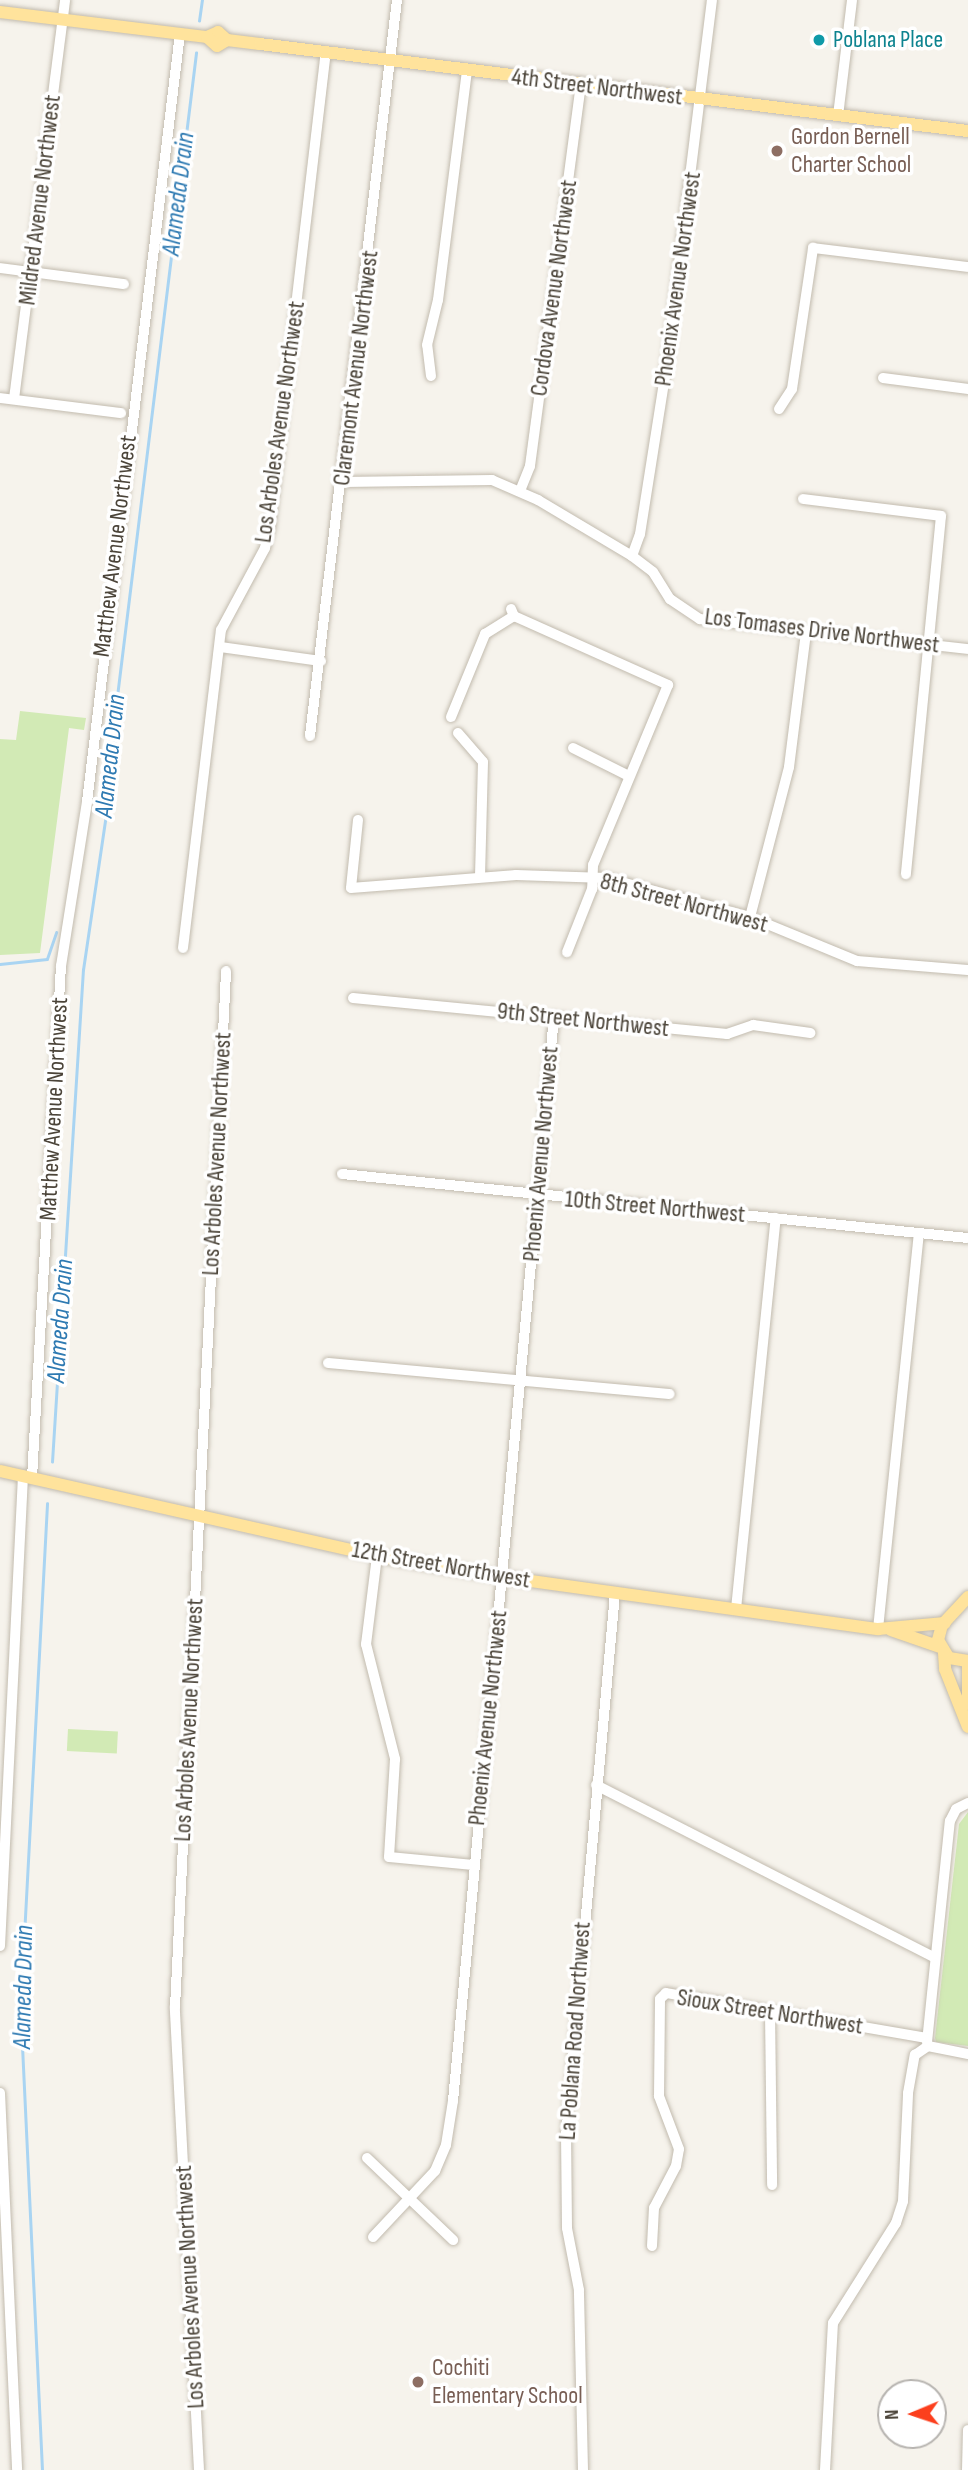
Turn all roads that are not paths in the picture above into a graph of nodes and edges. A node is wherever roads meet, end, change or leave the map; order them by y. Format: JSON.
{"nodes":[{"id":1,"x":65,"y":0,"type":"edge"},
{"id":2,"x":397,"y":0,"type":"edge"},
{"id":3,"x":712,"y":0,"type":"edge"},
{"id":4,"x":852,"y":0,"type":"edge"},
{"id":5,"x":0,"y":12,"type":"edge"},
{"id":6,"x":63,"y":20,"type":"junction"},
{"id":7,"x":180,"y":34,"type":"junction"},
{"id":8,"x":326,"y":53,"type":"junction"},
{"id":9,"x":392,"y":61,"type":"junction"},
{"id":10,"x":467,"y":72,"type":"junction"},
{"id":11,"x":581,"y":84,"type":"junction"},
{"id":12,"x":702,"y":100,"type":"junction"},
{"id":13,"x":838,"y":116,"type":"junction"},
{"id":14,"x":968,"y":131,"type":"edge"},
{"id":15,"x":968,"y":267,"type":"edge"},
{"id":16,"x":0,"y":268,"type":"edge"},
{"id":17,"x":30,"y":272,"type":"junction"},
{"id":18,"x":124,"y":284,"type":"dead end"},
{"id":19,"x":431,"y":376,"type":"dead end"},
{"id":20,"x":883,"y":378,"type":"dead end"},
{"id":21,"x":968,"y":389,"type":"edge"},
{"id":22,"x":0,"y":398,"type":"edge"},
{"id":23,"x":14,"y":399,"type":"junction"},
{"id":24,"x":779,"y":409,"type":"dead end"},
{"id":25,"x":121,"y":412,"type":"dead end"},
{"id":26,"x":343,"y":482,"type":"junction"},
{"id":27,"x":520,"y":491,"type":"junction"},
{"id":28,"x":803,"y":499,"type":"dead end"},
{"id":29,"x":632,"y":556,"type":"junction"},
{"id":30,"x":806,"y":633,"type":"junction"},
{"id":31,"x":929,"y":645,"type":"junction"},
{"id":32,"x":220,"y":647,"type":"junction"},
{"id":33,"x":968,"y":649,"type":"edge"},
{"id":34,"x":321,"y":661,"type":"junction"},
{"id":35,"x":451,"y":717,"type":"dead end"},
{"id":36,"x":458,"y":733,"type":"dead end"},
{"id":37,"x":310,"y":736,"type":"dead end"},
{"id":38,"x":573,"y":748,"type":"dead end"},
{"id":39,"x":629,"y":776,"type":"junction"},
{"id":40,"x":358,"y":820,"type":"dead end"},
{"id":41,"x":906,"y":874,"type":"dead end"},
{"id":42,"x":480,"y":877,"type":"junction"},
{"id":43,"x":592,"y":877,"type":"junction"},
{"id":44,"x":750,"y":917,"type":"junction"},
{"id":45,"x":183,"y":948,"type":"dead end"},
{"id":46,"x":568,"y":951,"type":"dead end"},
{"id":47,"x":968,"y":970,"type":"edge"},
{"id":48,"x":226,"y":971,"type":"dead end"},
{"id":49,"x":353,"y":998,"type":"dead end"},
{"id":50,"x":554,"y":1017,"type":"junction"},
{"id":51,"x":810,"y":1032,"type":"dead end"},
{"id":52,"x":342,"y":1174,"type":"dead end"},
{"id":53,"x":538,"y":1196,"type":"junction"},
{"id":54,"x":776,"y":1218,"type":"junction"},
{"id":55,"x":919,"y":1233,"type":"junction"},
{"id":56,"x":968,"y":1238,"type":"edge"},
{"id":57,"x":328,"y":1363,"type":"dead end"},
{"id":58,"x":519,"y":1381,"type":"junction"},
{"id":59,"x":670,"y":1394,"type":"dead end"},
{"id":60,"x":0,"y":1471,"type":"edge"},
{"id":61,"x":27,"y":1477,"type":"junction"},
{"id":62,"x":198,"y":1516,"type":"junction"},
{"id":63,"x":377,"y":1556,"type":"junction"},
{"id":64,"x":502,"y":1577,"type":"junction"},
{"id":65,"x":615,"y":1593,"type":"junction"},
{"id":66,"x":968,"y":1597,"type":"edge"},
{"id":67,"x":736,"y":1609,"type":"junction"},
{"id":68,"x":956,"y":1619,"type":"edge"},
{"id":69,"x":883,"y":1628,"type":"junction"},
{"id":70,"x":942,"y":1650,"type":"junction"},
{"id":71,"x":968,"y":1661,"type":"edge"},
{"id":72,"x":968,"y":1704,"type":"edge"},
{"id":73,"x":968,"y":1727,"type":"edge"},
{"id":74,"x":596,"y":1785,"type":"junction"},
{"id":75,"x":968,"y":1802,"type":"edge"},
{"id":76,"x":474,"y":1865,"type":"junction"},
{"id":77,"x":1,"y":1892,"type":"edge"},
{"id":78,"x":0,"y":1946,"type":"edge"},
{"id":79,"x":934,"y":1957,"type":"junction"},
{"id":80,"x":770,"y":2011,"type":"junction"},
{"id":81,"x":927,"y":2042,"type":"junction"},
{"id":82,"x":968,"y":2054,"type":"edge"},
{"id":83,"x":0,"y":2092,"type":"edge"},
{"id":84,"x":366,"y":2158,"type":"dead end"},
{"id":85,"x":772,"y":2185,"type":"dead end"},
{"id":86,"x":410,"y":2198,"type":"junction"},
{"id":87,"x":3,"y":2229,"type":"edge"},
{"id":88,"x":373,"y":2237,"type":"dead end"},
{"id":89,"x":453,"y":2240,"type":"dead end"},
{"id":90,"x":652,"y":2246,"type":"dead end"},
{"id":91,"x":3,"y":2260,"type":"edge"},
{"id":92,"x":968,"y":2430,"type":"edge"},
{"id":93,"x":17,"y":2470,"type":"edge"},
{"id":94,"x":199,"y":2470,"type":"edge"},
{"id":95,"x":583,"y":2470,"type":"edge"},
{"id":96,"x":825,"y":2470,"type":"edge"},
{"id":97,"x":967,"y":2470,"type":"edge"}],
"edges":[{"from":1,"to":6,"type":"street","name":"Mildred Avenue Northwest"},
{"from":2,"to":9,"type":"street","name":"Claremont Avenue Northwest"},
{"from":3,"to":12,"type":"street","name":"Phoenix Avenue Northwest"},
{"from":4,"to":13,"type":"street"},
{"from":5,"to":6,"type":"main road","name":"4th Street Northwest"},
{"from":6,"to":7,"type":"main road","name":"4th Street Northwest"},
{"from":6,"to":17,"type":"street","name":"Mildred Avenue Northwest"},
{"from":7,"to":8,"type":"main road","name":"4th Street Northwest"},
{"from":7,"to":61,"type":"street","name":"Matthew Avenue Northwest"},
{"from":8,"to":9,"type":"main road","name":"4th Street Northwest"},
{"from":8,"to":32,"type":"street","name":"Los Arboles Avenue Northwest"},
{"from":9,"to":10,"type":"main road","name":"4th Street Northwest"},
{"from":9,"to":26,"type":"street","name":"Claremont Avenue Northwest"},
{"from":10,"to":11,"type":"main road","name":"4th Street Northwest"},
{"from":10,"to":19,"type":"street"},
{"from":11,"to":12,"type":"main road","name":"4th Street Northwest"},
{"from":11,"to":27,"type":"street","name":"Cordova Avenue Northwest"},
{"from":12,"to":13,"type":"main road","name":"4th Street Northwest"},
{"from":12,"to":29,"type":"street","name":"Phoenix Avenue Northwest"},
{"from":13,"to":14,"type":"main road","name":"4th Street Northwest"},
{"from":15,"to":24,"type":"street"},
{"from":16,"to":17,"type":"street"},
{"from":17,"to":18,"type":"street"},
{"from":17,"to":23,"type":"street","name":"Mildred Avenue Northwest"},
{"from":20,"to":21,"type":"street"},
{"from":22,"to":23,"type":"street"},
{"from":23,"to":25,"type":"street"},
{"from":26,"to":27,"type":"street","name":"Los Tomases Drive Northwest"},
{"from":26,"to":34,"type":"street","name":"Claremont Avenue Northwest"},
{"from":27,"to":29,"type":"street","name":"Los Tomases Drive Northwest"},
{"from":28,"to":31,"type":"street"},
{"from":29,"to":30,"type":"street","name":"Los Tomases Drive Northwest"},
{"from":30,"to":31,"type":"street","name":"Los Tomases Drive Northwest"},
{"from":30,"to":44,"type":"street"},
{"from":31,"to":33,"type":"street","name":"Los Tomases Drive Northwest"},
{"from":31,"to":41,"type":"street"},
{"from":32,"to":34,"type":"street"},
{"from":32,"to":45,"type":"street","name":"Los Arboles Avenue Northwest"},
{"from":34,"to":37,"type":"street","name":"Claremont Avenue Northwest"},
{"from":35,"to":39,"type":"street"},
{"from":36,"to":42,"type":"street"},
{"from":38,"to":39,"type":"street"},
{"from":39,"to":43,"type":"street"},
{"from":40,"to":42,"type":"street","name":"8th Street Northwest"},
{"from":42,"to":43,"type":"street","name":"8th Street Northwest"},
{"from":43,"to":44,"type":"street","name":"8th Street Northwest"},
{"from":43,"to":46,"type":"street"},
{"from":44,"to":47,"type":"street","name":"8th Street Northwest"},
{"from":48,"to":62,"type":"street","name":"Los Arboles Avenue Northwest"},
{"from":49,"to":50,"type":"street","name":"9th Street Northwest"},
{"from":50,"to":51,"type":"street","name":"9th Street Northwest"},
{"from":50,"to":53,"type":"street","name":"Phoenix Avenue Northwest"},
{"from":52,"to":53,"type":"street","name":"10th Street Northwest"},
{"from":53,"to":54,"type":"street","name":"10th Street Northwest"},
{"from":53,"to":58,"type":"street","name":"Phoenix Avenue Northwest"},
{"from":54,"to":55,"type":"street","name":"10th Street Northwest"},
{"from":54,"to":67,"type":"street"},
{"from":55,"to":56,"type":"street","name":"10th Street Northwest"},
{"from":55,"to":69,"type":"street"},
{"from":57,"to":58,"type":"street"},
{"from":58,"to":59,"type":"street"},
{"from":58,"to":64,"type":"street","name":"Phoenix Avenue Northwest"},
{"from":60,"to":61,"type":"main road","name":"12th Street Northwest"},
{"from":61,"to":62,"type":"main road","name":"12th Street Northwest"},
{"from":61,"to":77,"type":"street","name":"Matthew Avenue Northwest"},
{"from":62,"to":63,"type":"main road","name":"12th Street Northwest"},
{"from":62,"to":94,"type":"street","name":"Los Arboles Avenue Northwest"},
{"from":63,"to":64,"type":"main road","name":"12th Street Northwest"},
{"from":63,"to":76,"type":"street"},
{"from":64,"to":65,"type":"main road","name":"12th Street Northwest"},
{"from":64,"to":76,"type":"street","name":"Phoenix Avenue Northwest"},
{"from":65,"to":67,"type":"main road","name":"12th Street Northwest"},
{"from":65,"to":74,"type":"street","name":"La Poblana Road Northwest"},
{"from":66,"to":68,"type":"main road"},
{"from":67,"to":69,"type":"main road","name":"12th Street Northwest"},
{"from":68,"to":69,"type":"main road","name":"12th Street Northwest"},
{"from":68,"to":70,"type":"main road"},
{"from":69,"to":70,"type":"main road","name":"12th Street Northwest"},
{"from":70,"to":71,"type":"main road","name":"12th Street Northwest"},
{"from":70,"to":73,"type":"main road"},
{"from":71,"to":72,"type":"main road"},
{"from":74,"to":79,"type":"street"},
{"from":74,"to":95,"type":"street","name":"La Poblana Road Northwest"},
{"from":75,"to":79,"type":"street"},
{"from":76,"to":86,"type":"street","name":"Phoenix Avenue Northwest"},
{"from":77,"to":78,"type":"street","name":"Matthew Avenue Northwest"},
{"from":79,"to":81,"type":"street"},
{"from":80,"to":81,"type":"street","name":"Sioux Street Northwest"},
{"from":80,"to":85,"type":"street"},
{"from":80,"to":90,"type":"street","name":"Sioux Street Northwest"},
{"from":81,"to":82,"type":"street","name":"Sioux Street Northwest"},
{"from":81,"to":96,"type":"street"},
{"from":83,"to":87,"type":"street"},
{"from":84,"to":86,"type":"street"},
{"from":86,"to":88,"type":"street","name":"Phoenix Avenue Northwest"},
{"from":86,"to":89,"type":"street"},
{"from":87,"to":91,"type":"street"},
{"from":91,"to":93,"type":"street"},
{"from":92,"to":97,"type":"street"}]}
